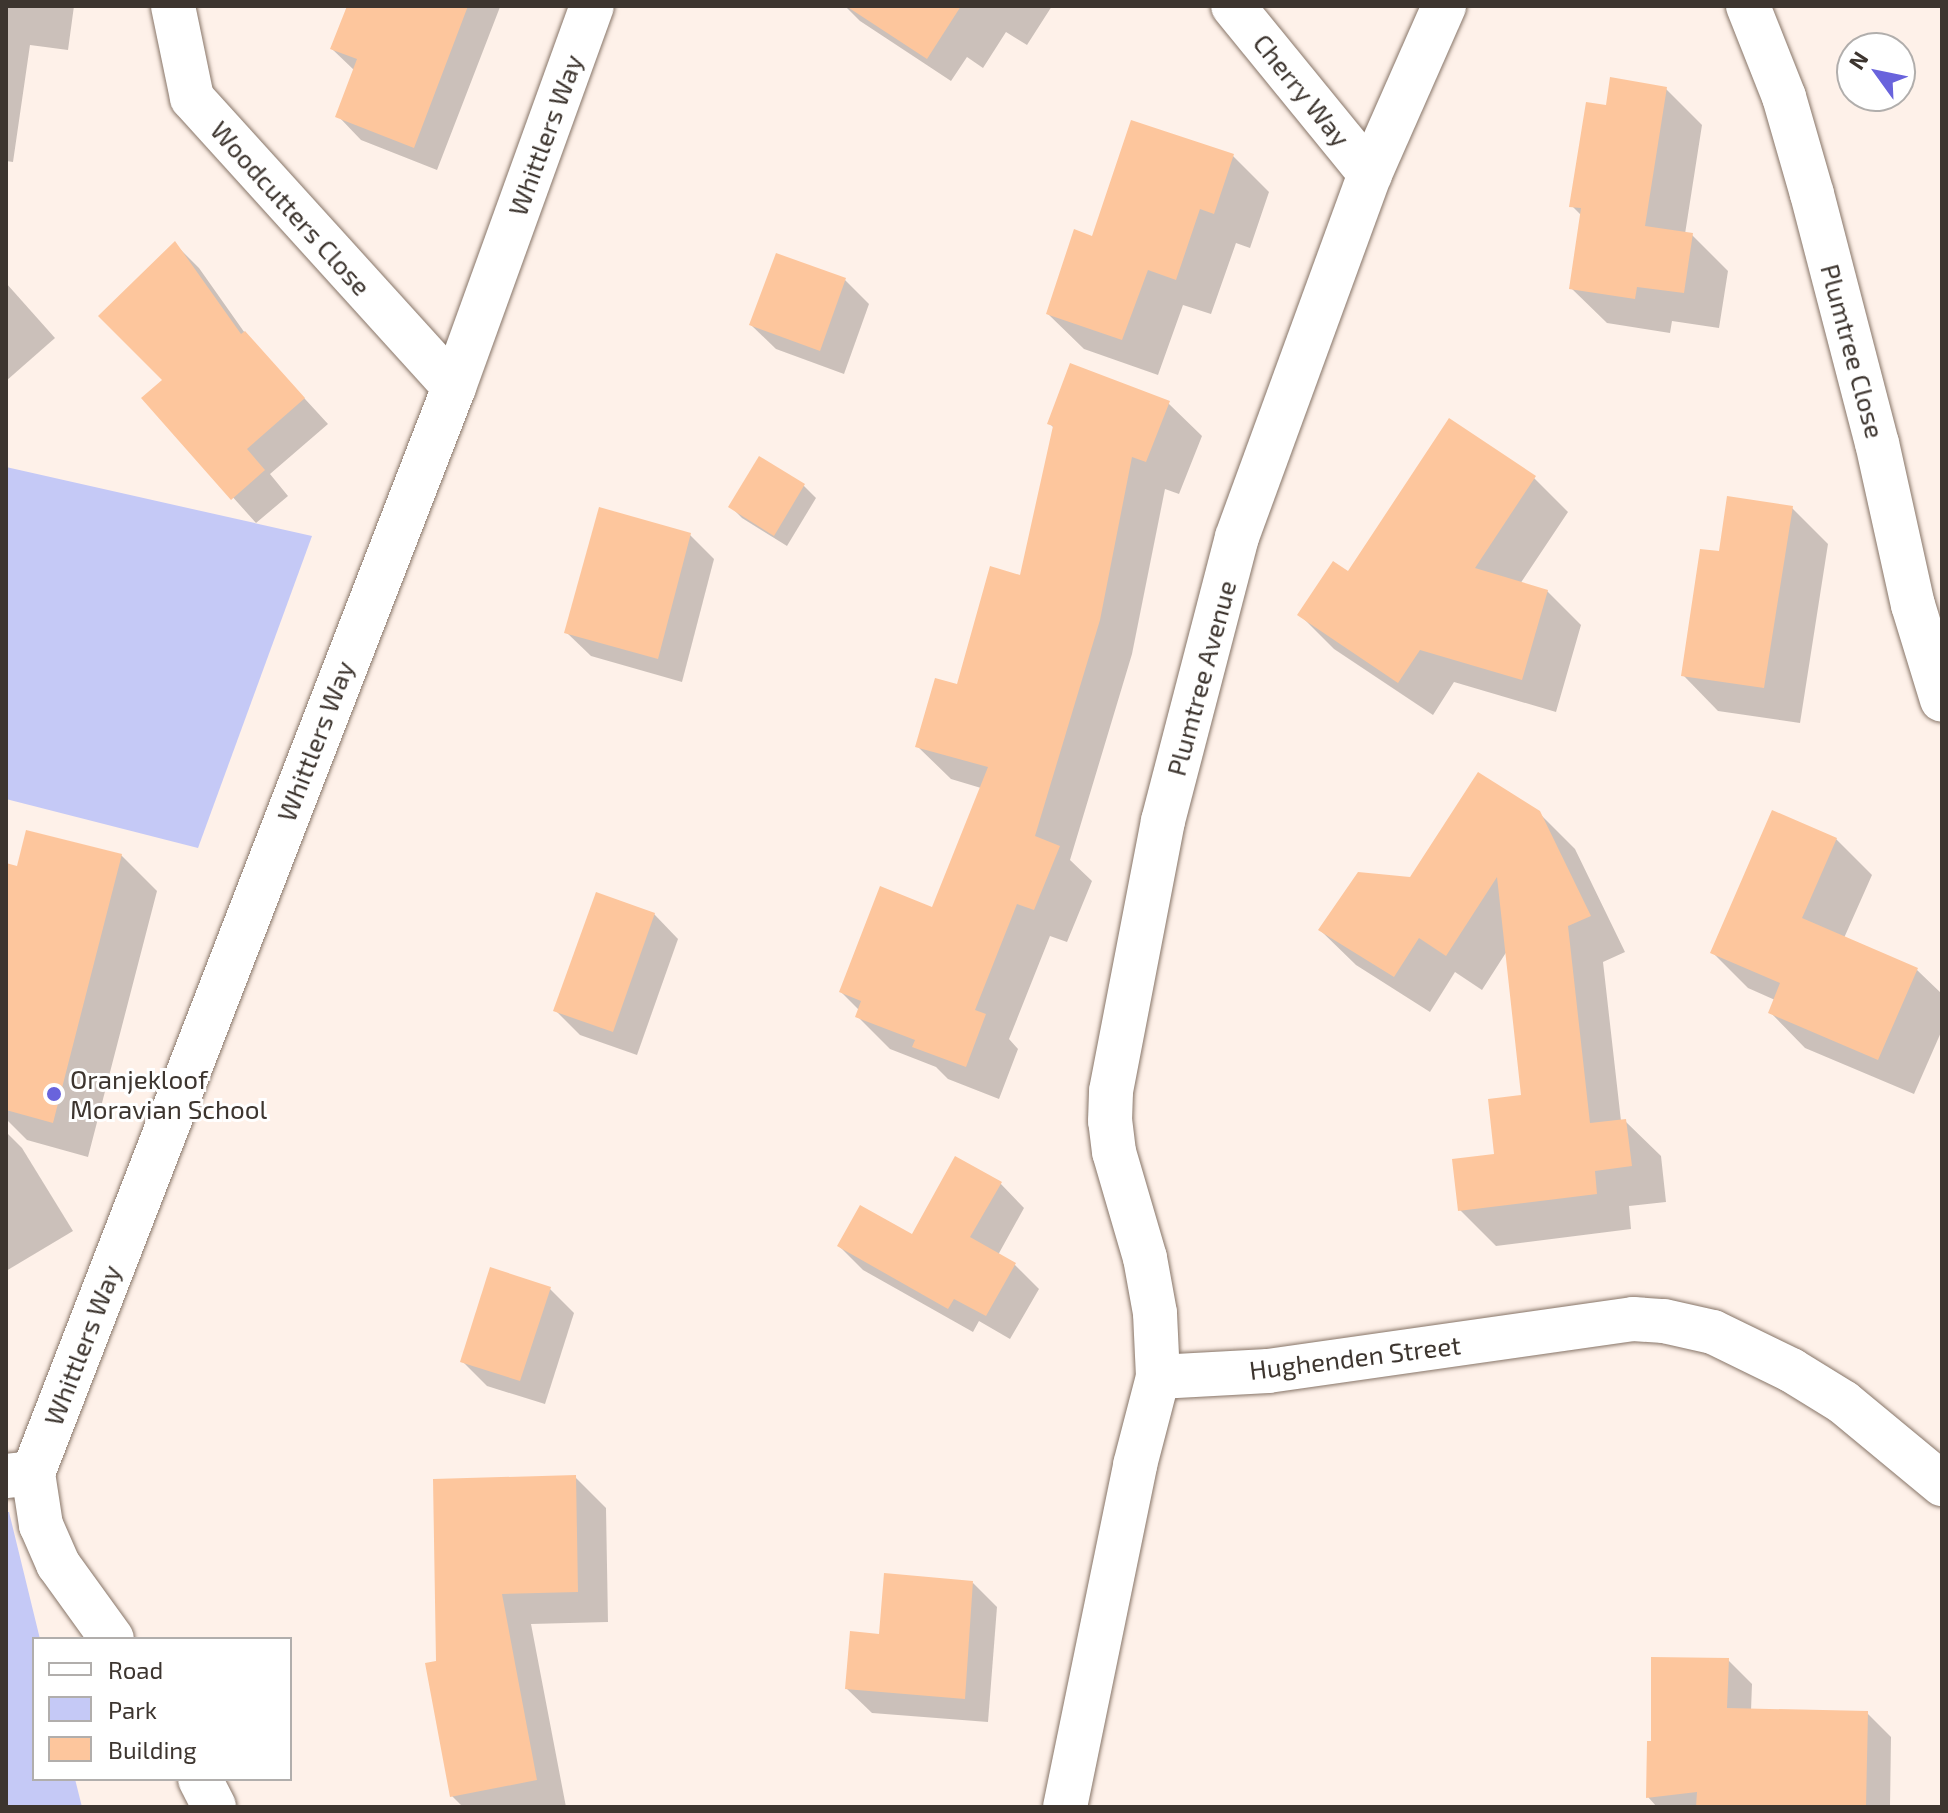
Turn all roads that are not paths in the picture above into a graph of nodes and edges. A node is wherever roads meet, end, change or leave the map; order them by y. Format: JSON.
{"nodes":[{"id":1,"x":173,"y":6,"type":"edge"},
{"id":2,"x":592,"y":6,"type":"edge"},
{"id":3,"x":1233,"y":6,"type":"edge"},
{"id":4,"x":1444,"y":6,"type":"edge"},
{"id":5,"x":1748,"y":6,"type":"edge"},
{"id":6,"x":1370,"y":174,"type":"junction"},
{"id":7,"x":454,"y":387,"type":"junction"},
{"id":8,"x":1942,"y":700,"type":"edge"},
{"id":9,"x":1158,"y":1377,"type":"junction"},
{"id":10,"x":20,"y":1474,"type":"edge"},
{"id":11,"x":1942,"y":1484,"type":"edge"},
{"id":12,"x":111,"y":1637,"type":"edge"},
{"id":13,"x":201,"y":1781,"type":"edge"},
{"id":14,"x":214,"y":1807,"type":"edge"},
{"id":15,"x":1065,"y":1807,"type":"edge"}],
"edges":[{"from":1,"to":7,"type":"street","name":"Woodcutters Close"},
{"from":2,"to":7,"type":"street","name":"Whittlers Way"},
{"from":3,"to":6,"type":"street","name":"Cherry Way"},
{"from":4,"to":6,"type":"street","name":"Plumtree Avenue"},
{"from":5,"to":8,"type":"street","name":"Plumtree Close"},
{"from":6,"to":9,"type":"street","name":"Plumtree Avenue"},
{"from":7,"to":10,"type":"street","name":"Whittlers Way"},
{"from":9,"to":11,"type":"street","name":"Hughenden Street"},
{"from":9,"to":15,"type":"street"},
{"from":10,"to":12,"type":"street"},
{"from":13,"to":14,"type":"street"}]}
